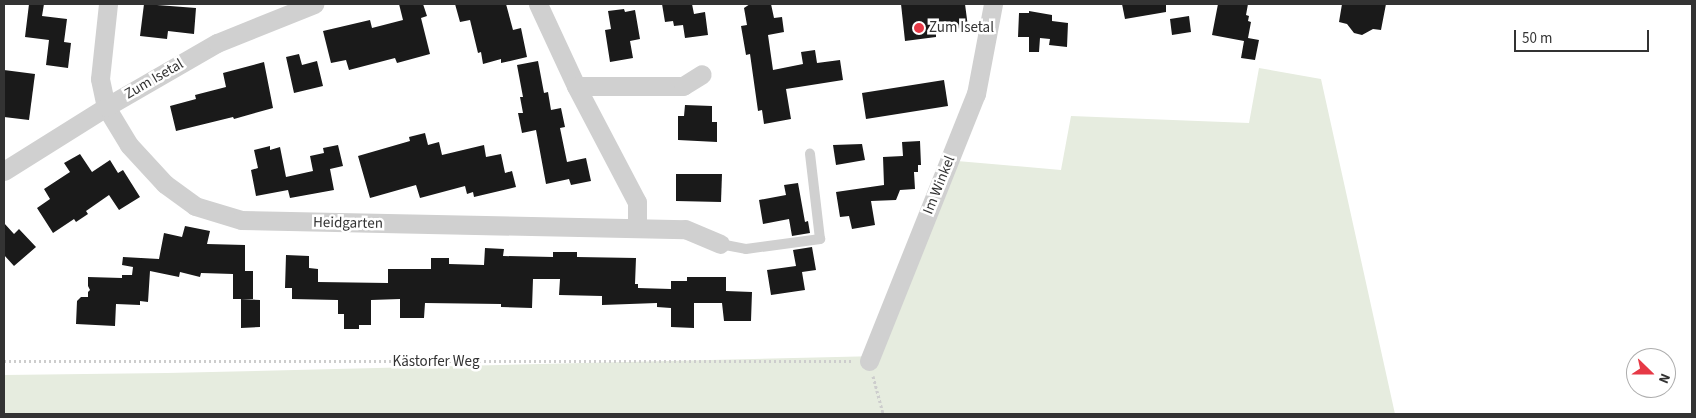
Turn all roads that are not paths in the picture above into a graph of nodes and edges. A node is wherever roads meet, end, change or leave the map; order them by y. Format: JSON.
{"nodes":[{"id":1,"x":108,"y":4,"type":"edge"},
{"id":2,"x":314,"y":4,"type":"edge"},
{"id":3,"x":538,"y":4,"type":"edge"},
{"id":4,"x":993,"y":4,"type":"edge"},
{"id":5,"x":702,"y":74,"type":"dead end"},
{"id":6,"x":576,"y":86,"type":"junction"},
{"id":7,"x":106,"y":107,"type":"junction"},
{"id":8,"x":810,"y":154,"type":"dead end"},
{"id":9,"x":4,"y":172,"type":"edge"},
{"id":10,"x":637,"y":226,"type":"junction"},
{"id":11,"x":720,"y":244,"type":"joint"},
{"id":12,"x":868,"y":361,"type":"road end"}],
"edges":[{"from":1,"to":7,"type":"street","name":"Heidgarten"},
{"from":2,"to":7,"type":"street","name":"Zum Isetal"},
{"from":3,"to":6,"type":"street"},
{"from":4,"to":12,"type":"street","name":"Im Winkel"},
{"from":5,"to":6,"type":"street"},
{"from":6,"to":10,"type":"street"},
{"from":7,"to":9,"type":"street","name":"Zum Isetal"},
{"from":7,"to":10,"type":"street","name":"Heidgarten"},
{"from":8,"to":11,"type":"lane"},
{"from":10,"to":11,"type":"street","name":"Heidgarten"}]}
